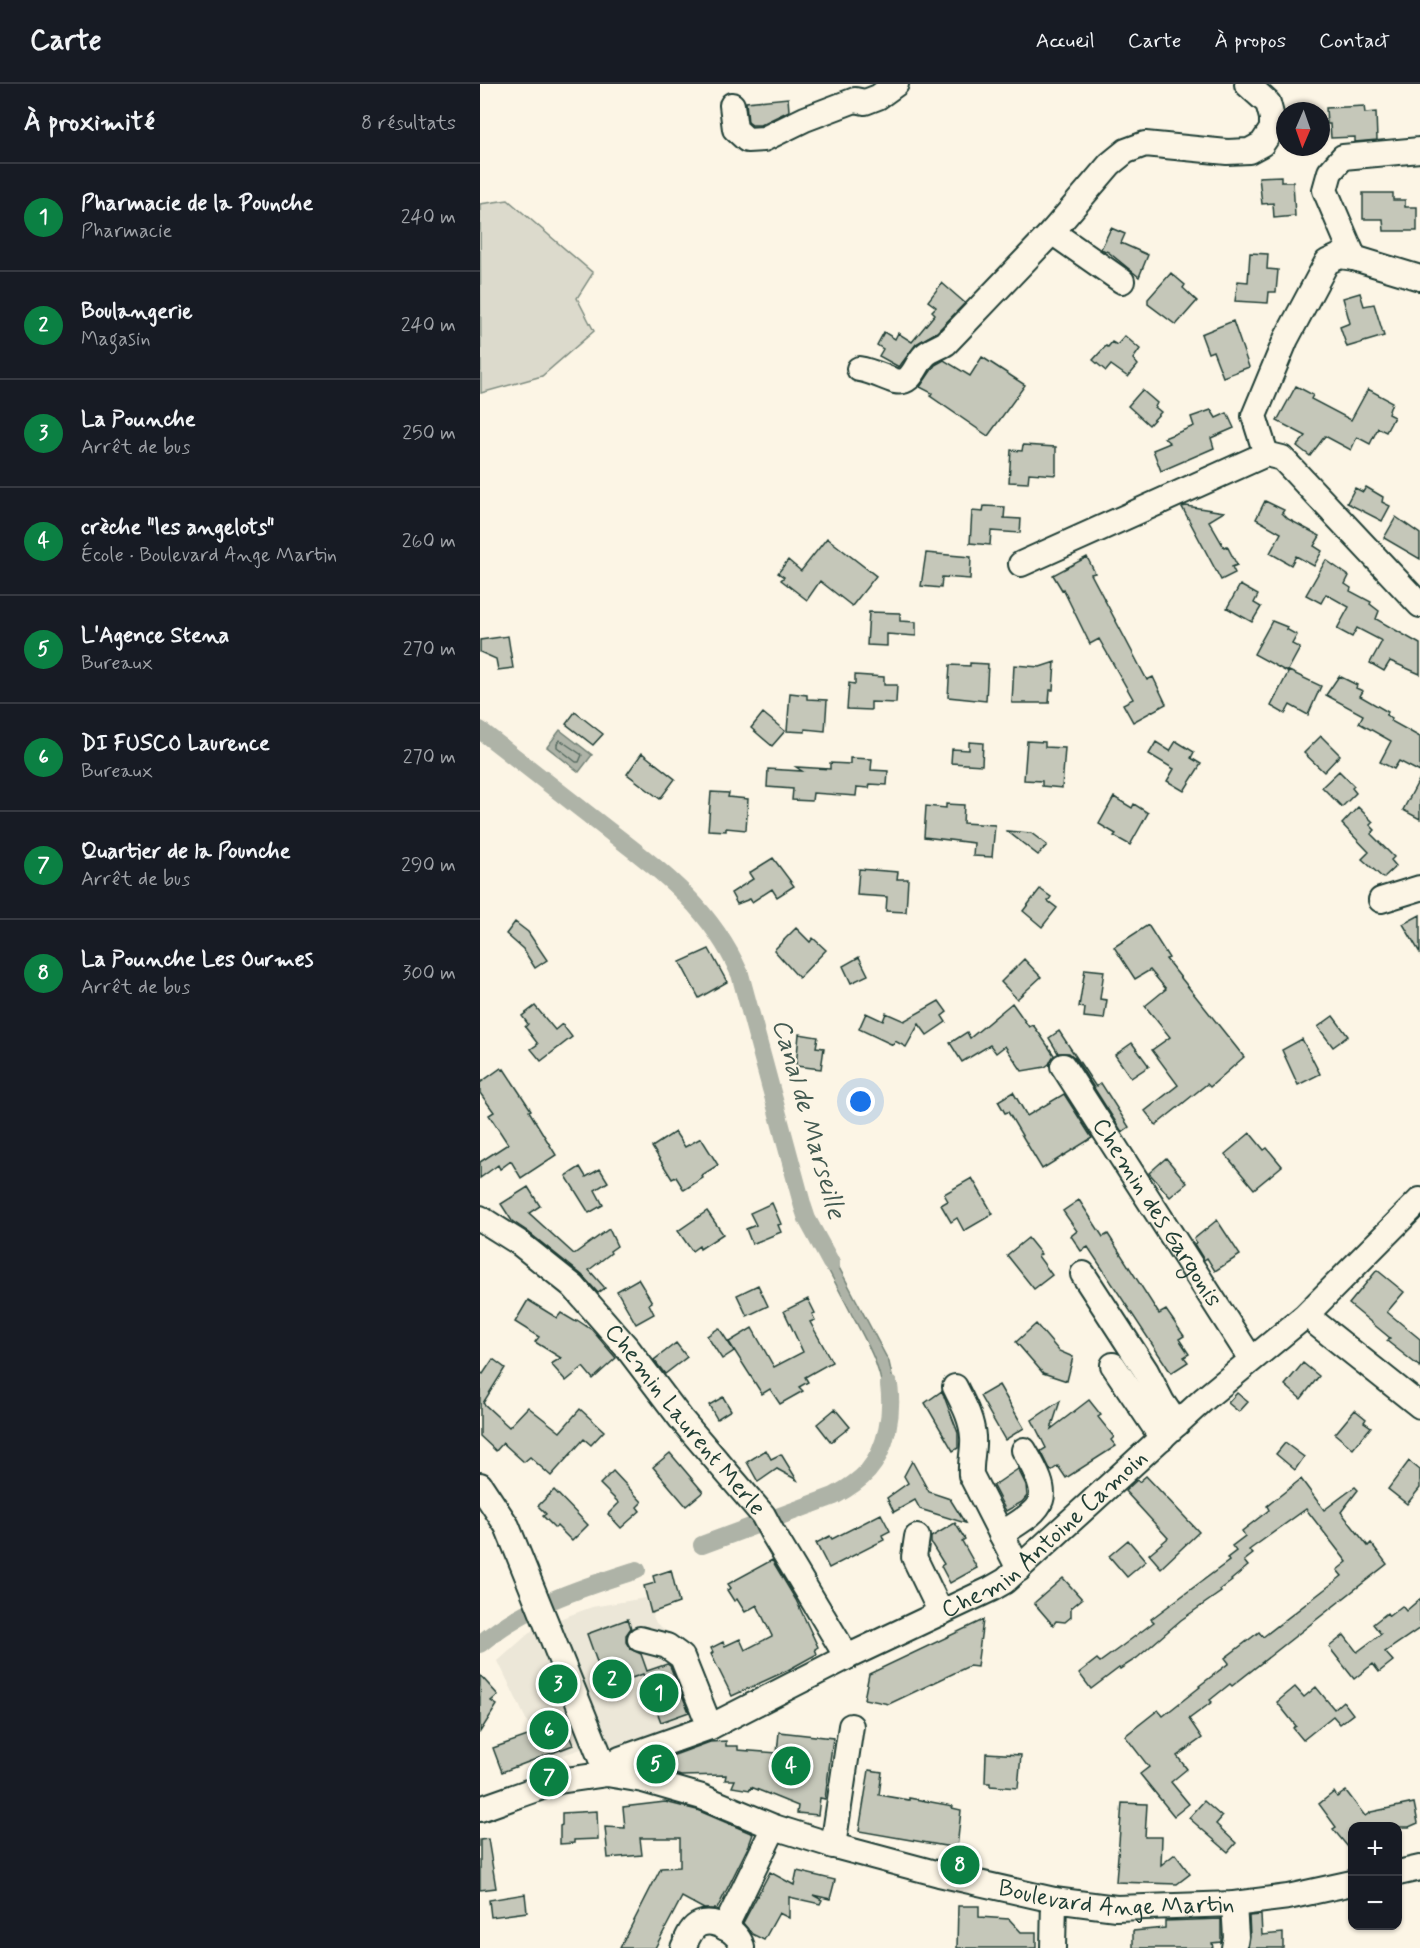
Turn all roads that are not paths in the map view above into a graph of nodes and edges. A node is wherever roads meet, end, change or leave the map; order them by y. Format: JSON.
{"nodes":[{"id":1,"x":896,"y":84,"type":"edge"},
{"id":2,"x":1247,"y":84,"type":"edge"},
{"id":3,"x":732,"y":105,"type":"dead end"},
{"id":4,"x":1420,"y":150,"type":"edge"},
{"id":5,"x":1052,"y":232,"type":"junction"},
{"id":6,"x":1354,"y":258,"type":"junction"},
{"id":7,"x":1420,"y":278,"type":"edge"},
{"id":8,"x":1122,"y":281,"type":"dead end"},
{"id":9,"x":859,"y":369,"type":"dead end"},
{"id":10,"x":1266,"y":454,"type":"junction"},
{"id":11,"x":1022,"y":564,"type":"dead end"},
{"id":12,"x":1420,"y":605,"type":"edge"},
{"id":13,"x":1420,"y":888,"type":"edge"},
{"id":14,"x":1381,"y":900,"type":"dead end"},
{"id":15,"x":1062,"y":1066,"type":"dead end"},
{"id":16,"x":1420,"y":1200,"type":"edge"},
{"id":17,"x":480,"y":1218,"type":"edge"},
{"id":18,"x":1083,"y":1274,"type":"dead end"},
{"id":19,"x":1317,"y":1324,"type":"dead end"},
{"id":20,"x":1251,"y":1359,"type":"junction"},
{"id":21,"x":1113,"y":1365,"type":"dead end"},
{"id":22,"x":955,"y":1387,"type":"dead end"},
{"id":23,"x":1420,"y":1406,"type":"edge"},
{"id":24,"x":1169,"y":1431,"type":"junction"},
{"id":25,"x":1024,"y":1450,"type":"dead end"},
{"id":26,"x":480,"y":1485,"type":"edge"},
{"id":27,"x":1001,"y":1534,"type":"junction"},
{"id":28,"x":917,"y":1537,"type":"dead end"},
{"id":29,"x":1019,"y":1569,"type":"junction"},
{"id":30,"x":941,"y":1613,"type":"junction"},
{"id":31,"x":640,"y":1639,"type":"dead end"},
{"id":32,"x":847,"y":1657,"type":"junction"},
{"id":33,"x":710,"y":1726,"type":"junction"},
{"id":34,"x":851,"y":1726,"type":"dead end"},
{"id":35,"x":607,"y":1774,"type":"junction"},
{"id":36,"x":480,"y":1809,"type":"edge"},
{"id":37,"x":774,"y":1827,"type":"junction"},
{"id":38,"x":833,"y":1845,"type":"junction"},
{"id":39,"x":1420,"y":1868,"type":"edge"},
{"id":40,"x":1402,"y":1872,"type":"edge"},
{"id":41,"x":1348,"y":1884,"type":"edge"},
{"id":42,"x":1054,"y":1900,"type":"junction"},
{"id":43,"x":1234,"y":1904,"type":"junction"},
{"id":44,"x":725,"y":1928,"type":"junction"},
{"id":45,"x":683,"y":1948,"type":"edge"},
{"id":46,"x":742,"y":1948,"type":"edge"},
{"id":47,"x":1053,"y":1948,"type":"edge"},
{"id":48,"x":1234,"y":1948,"type":"edge"}],
"edges":[{"from":1,"to":3,"type":"street"},
{"from":2,"to":5,"type":"street"},
{"from":4,"to":6,"type":"street"},
{"from":5,"to":8,"type":"street"},
{"from":5,"to":9,"type":"street"},
{"from":6,"to":7,"type":"street"},
{"from":6,"to":10,"type":"street"},
{"from":10,"to":11,"type":"street"},
{"from":10,"to":12,"type":"street"},
{"from":13,"to":14,"type":"street"},
{"from":15,"to":20,"type":"street","name":"Chemin des Gargonis"},
{"from":16,"to":20,"type":"street","name":"Chemin Antoine Camoin"},
{"from":17,"to":32,"type":"street","name":"Chemin Laurent Merle"},
{"from":18,"to":24,"type":"street"},
{"from":19,"to":23,"type":"street"},
{"from":20,"to":24,"type":"street","name":"Chemin Antoine Camoin"},
{"from":21,"to":24,"type":"street"},
{"from":22,"to":27,"type":"street"},
{"from":24,"to":29,"type":"street","name":"Chemin Antoine Camoin"},
{"from":25,"to":27,"type":"street"},
{"from":26,"to":35,"type":"street"},
{"from":27,"to":29,"type":"street"},
{"from":28,"to":30,"type":"street"},
{"from":29,"to":30,"type":"street","name":"Chemin Antoine Camoin"},
{"from":30,"to":32,"type":"street","name":"Chemin Antoine Camoin"},
{"from":31,"to":33,"type":"street"},
{"from":32,"to":33,"type":"street","name":"Chemin Antoine Camoin"},
{"from":33,"to":35,"type":"street","name":"Chemin Antoine Camoin"},
{"from":34,"to":38,"type":"street"},
{"from":35,"to":36,"type":"street"},
{"from":35,"to":37,"type":"street","name":"Boulevard Ange Martin"},
{"from":37,"to":38,"type":"street","name":"Boulevard Ange Martin"},
{"from":37,"to":44,"type":"street"},
{"from":38,"to":42,"type":"street","name":"Boulevard Ange Martin"},
{"from":39,"to":40,"type":"street"},
{"from":41,"to":43,"type":"street","name":"Boulevard Ange Martin"},
{"from":42,"to":43,"type":"street","name":"Boulevard Ange Martin"},
{"from":42,"to":47,"type":"street"},
{"from":43,"to":48,"type":"street"},
{"from":44,"to":45,"type":"street"},
{"from":44,"to":46,"type":"street"}]}
